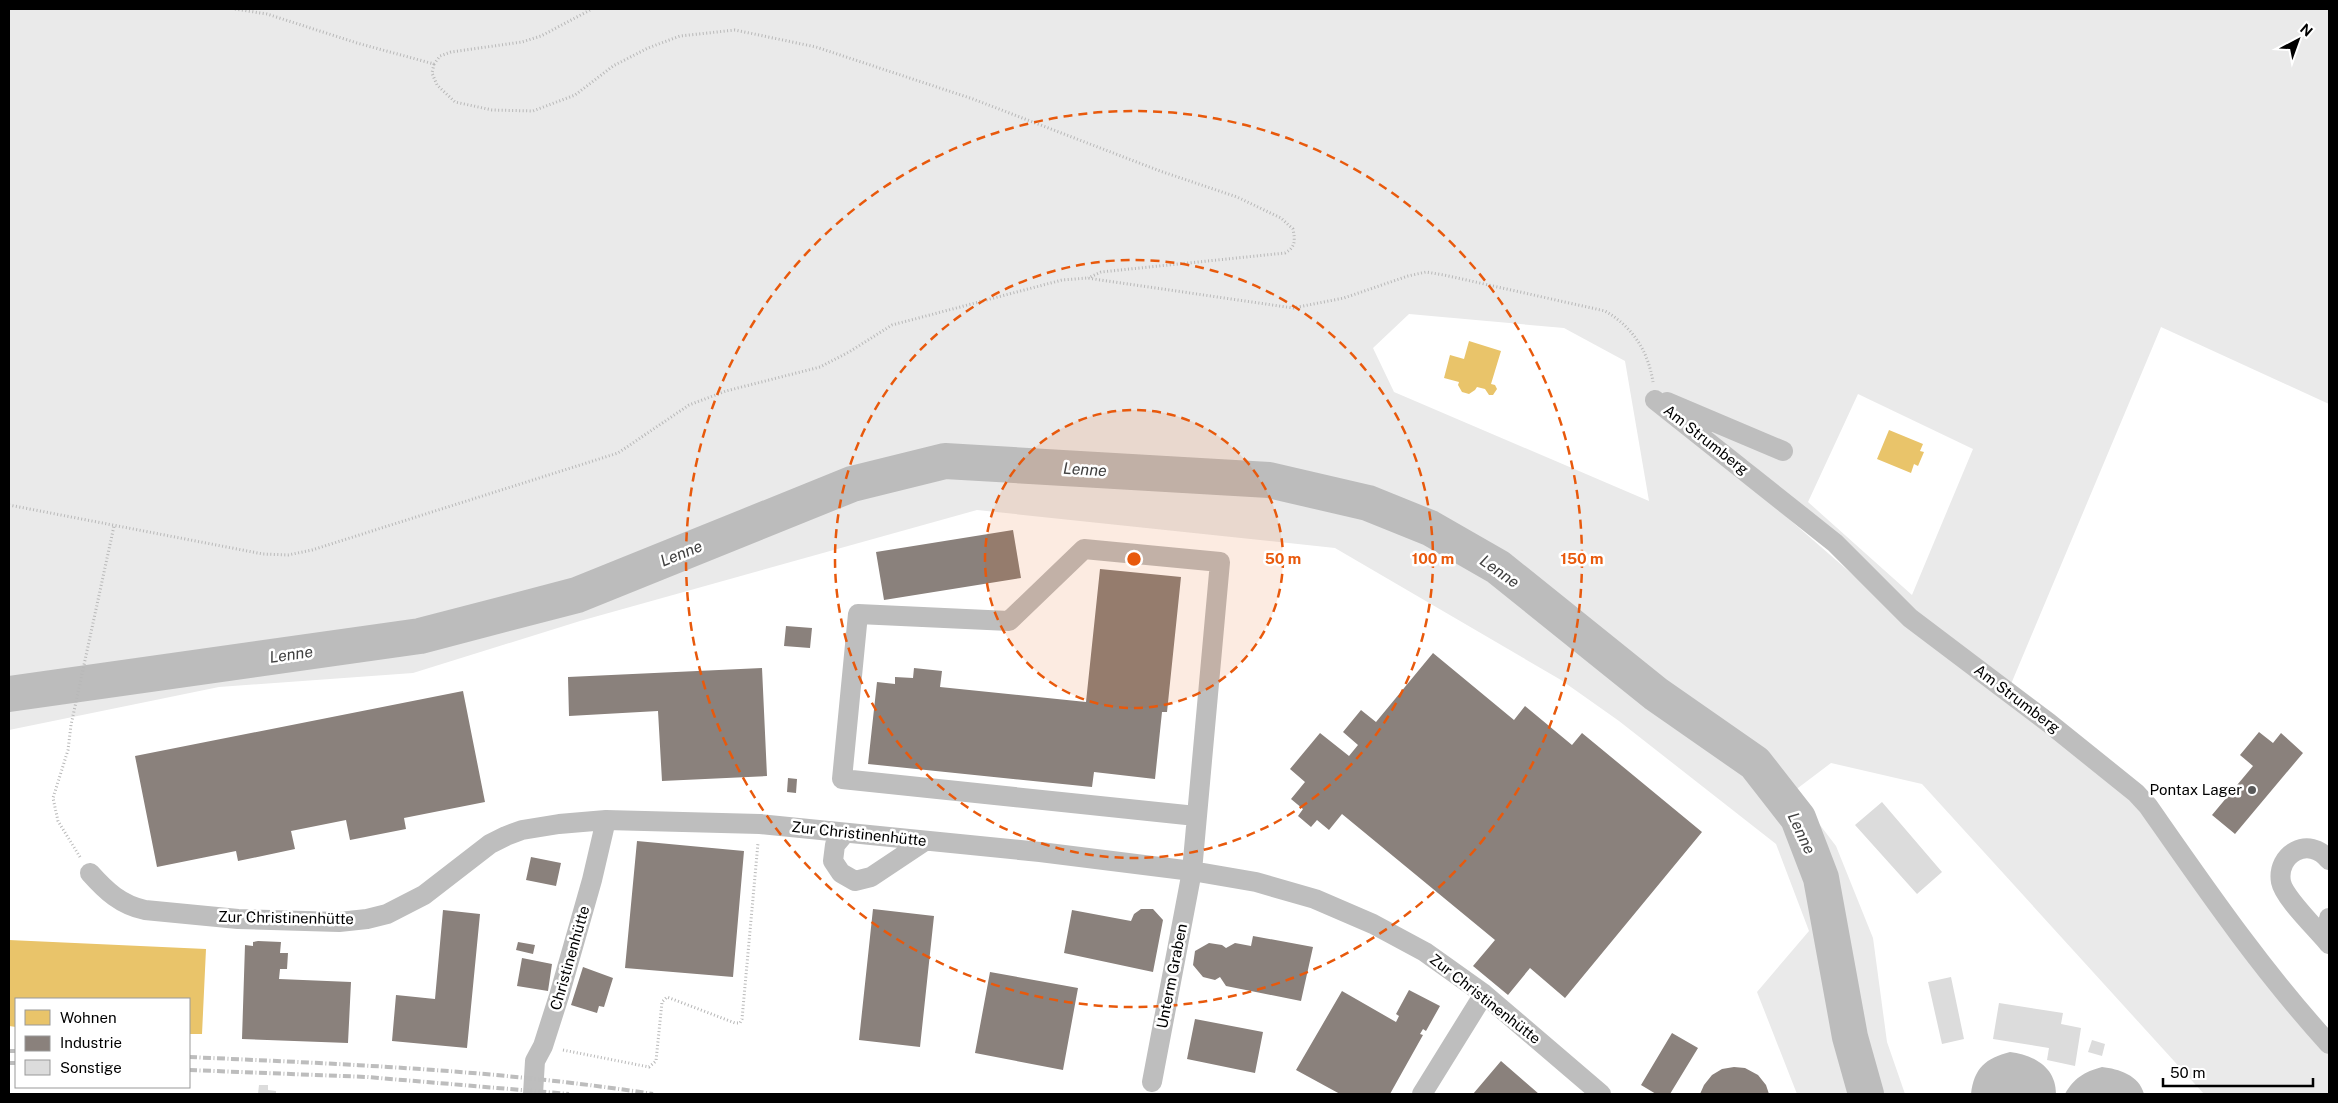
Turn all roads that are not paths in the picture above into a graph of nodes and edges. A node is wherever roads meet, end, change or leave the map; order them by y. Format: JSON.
{"nodes":[{"id":1,"x":1783,"y":451,"type":"dead end"},
{"id":2,"x":1196,"y":816,"type":"junction"},
{"id":3,"x":606,"y":820,"type":"junction"},
{"id":4,"x":845,"y":833,"type":"junction"},
{"id":5,"x":925,"y":840,"type":"junction"},
{"id":6,"x":2329,"y":860,"type":"edge"},
{"id":7,"x":1192,"y":871,"type":"junction"},
{"id":8,"x":90,"y":873,"type":"road end"},
{"id":9,"x":2329,"y":918,"type":"edge"},
{"id":10,"x":2328,"y":942,"type":"edge"},
{"id":11,"x":1484,"y":994,"type":"junction"},
{"id":12,"x":2329,"y":1044,"type":"edge"},
{"id":13,"x":1152,"y":1082,"type":"dead end"},
{"id":14,"x":533,"y":1094,"type":"edge"},
{"id":15,"x":1422,"y":1094,"type":"edge"},
{"id":16,"x":1602,"y":1094,"type":"edge"}],
"edges":[{"from":1,"to":12,"type":"street","name":"Am Strumberg"},
{"from":2,"to":2,"type":"street","name":"Unterm Graben"},
{"from":2,"to":7,"type":"street","name":"Unterm Graben"},
{"from":3,"to":4,"type":"street","name":"Zur Christinenhütte"},
{"from":3,"to":8,"type":"street","name":"Zur Christinenhütte"},
{"from":3,"to":14,"type":"street","name":"Christinenhütte"},
{"from":4,"to":5,"type":"street","name":"Zur Christinenhütte"},
{"from":4,"to":5,"type":"street"},
{"from":5,"to":7,"type":"street","name":"Zur Christinenhütte"},
{"from":6,"to":10,"type":"street"},
{"from":7,"to":11,"type":"street","name":"Zur Christinenhütte"},
{"from":7,"to":13,"type":"street","name":"Unterm Graben"},
{"from":9,"to":10,"type":"street"},
{"from":11,"to":15,"type":"street"},
{"from":11,"to":16,"type":"street","name":"Zur Christinenhütte"}]}
